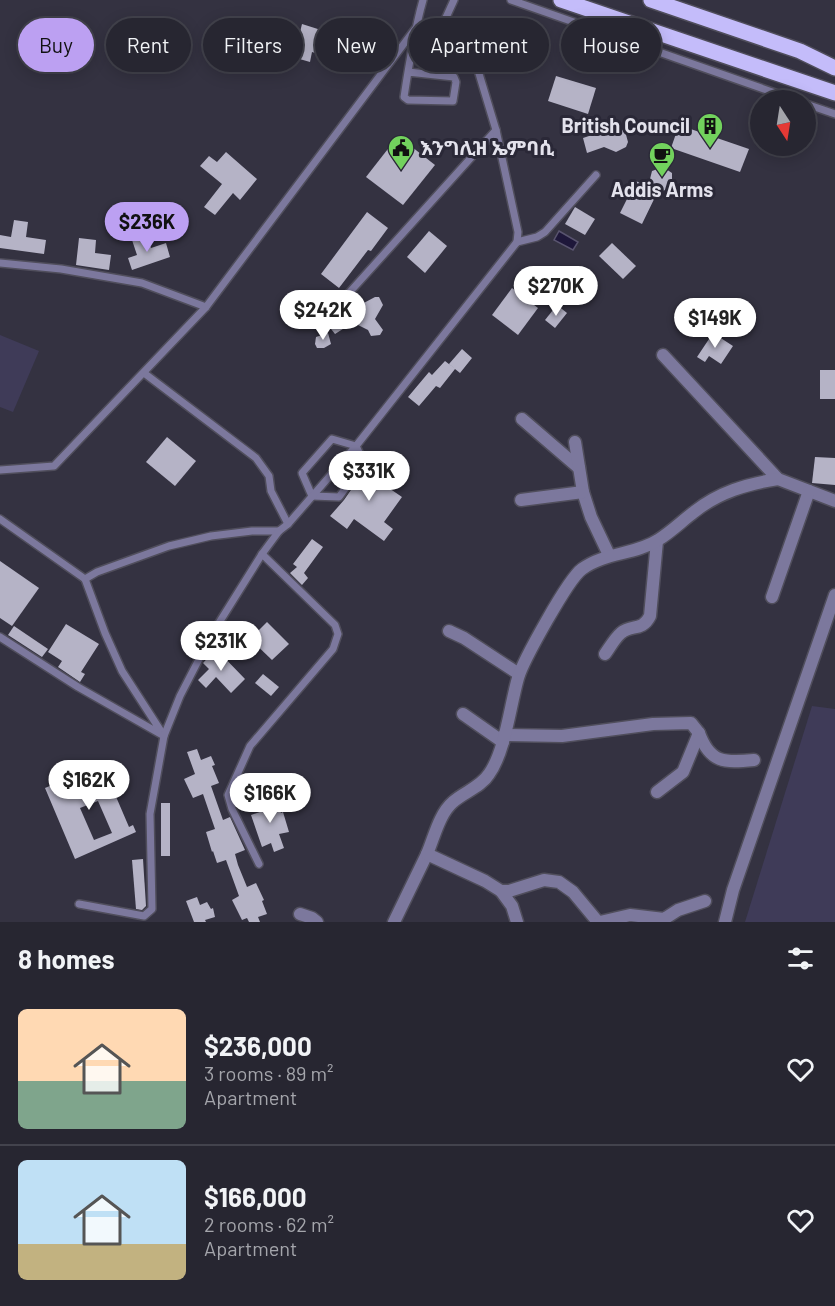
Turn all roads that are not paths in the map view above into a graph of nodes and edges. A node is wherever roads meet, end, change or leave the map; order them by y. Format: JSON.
{"nodes":[{"id":1,"x":423,"y":0,"type":"edge"},
{"id":2,"x":454,"y":0,"type":"edge"},
{"id":3,"x":511,"y":0,"type":"edge"},
{"id":4,"x":561,"y":0,"type":"edge"},
{"id":5,"x":651,"y":0,"type":"edge"},
{"id":6,"x":669,"y":3,"type":"edge"},
{"id":7,"x":418,"y":18,"type":"edge"},
{"id":8,"x":446,"y":18,"type":"edge"},
{"id":9,"x":409,"y":37,"type":"edge"},
{"id":10,"x":800,"y":51,"type":"junction"},
{"id":11,"x":835,"y":56,"type":"edge"},
{"id":12,"x":409,"y":66,"type":"edge"},
{"id":13,"x":835,"y":68,"type":"edge"},
{"id":14,"x":408,"y":72,"type":"junction"},
{"id":15,"x":479,"y":72,"type":"edge"},
{"id":16,"x":767,"y":90,"type":"edge"},
{"id":17,"x":835,"y":93,"type":"edge"},
{"id":18,"x":816,"y":107,"type":"edge"},
{"id":19,"x":835,"y":114,"type":"edge"},
{"id":20,"x":496,"y":130,"type":"junction"},
{"id":21,"x":596,"y":175,"type":"dead end"},
{"id":22,"x":517,"y":242,"type":"junction"},
{"id":23,"x":0,"y":263,"type":"edge"},
{"id":24,"x":348,"y":294,"type":"dead end"},
{"id":25,"x":206,"y":307,"type":"junction"},
{"id":26,"x":663,"y":355,"type":"dead end"},
{"id":27,"x":144,"y":373,"type":"junction"},
{"id":28,"x":522,"y":420,"type":"dead end"},
{"id":29,"x":575,"y":442,"type":"dead end"},
{"id":30,"x":356,"y":446,"type":"junction"},
{"id":31,"x":579,"y":468,"type":"junction"},
{"id":32,"x":0,"y":470,"type":"edge"},
{"id":33,"x":778,"y":479,"type":"junction"},
{"id":34,"x":809,"y":490,"type":"junction"},
{"id":35,"x":583,"y":492,"type":"junction"},
{"id":36,"x":312,"y":496,"type":"junction"},
{"id":37,"x":521,"y":500,"type":"dead end"},
{"id":38,"x":835,"y":501,"type":"edge"},
{"id":39,"x":0,"y":519,"type":"edge"},
{"id":40,"x":288,"y":524,"type":"junction"},
{"id":41,"x":279,"y":531,"type":"junction"},
{"id":42,"x":657,"y":541,"type":"junction"},
{"id":43,"x":262,"y":555,"type":"junction"},
{"id":44,"x":609,"y":555,"type":"junction"},
{"id":45,"x":85,"y":579,"type":"junction"},
{"id":46,"x":835,"y":595,"type":"edge"},
{"id":47,"x":772,"y":597,"type":"dead end"},
{"id":48,"x":449,"y":631,"type":"dead end"},
{"id":49,"x":0,"y":637,"type":"edge"},
{"id":50,"x":605,"y":654,"type":"dead end"},
{"id":51,"x":519,"y":674,"type":"junction"},
{"id":52,"x":463,"y":714,"type":"dead end"},
{"id":53,"x":699,"y":733,"type":"junction"},
{"id":54,"x":164,"y":736,"type":"junction"},
{"id":55,"x":504,"y":738,"type":"junction"},
{"id":56,"x":754,"y":760,"type":"dead end"},
{"id":57,"x":657,"y":792,"type":"dead end"},
{"id":58,"x":427,"y":854,"type":"junction"},
{"id":59,"x":258,"y":864,"type":"dead end"},
{"id":60,"x":501,"y":891,"type":"junction"},
{"id":61,"x":705,"y":901,"type":"dead end"},
{"id":62,"x":79,"y":904,"type":"dead end"},
{"id":63,"x":300,"y":914,"type":"dead end"},
{"id":64,"x":317,"y":922,"type":"edge"},
{"id":65,"x":394,"y":922,"type":"edge"},
{"id":66,"x":517,"y":922,"type":"edge"},
{"id":67,"x":599,"y":922,"type":"edge"},
{"id":68,"x":725,"y":922,"type":"edge"}],
"edges":[{"from":1,"to":7,"type":"lane"},
{"from":2,"to":8,"type":"lane"},
{"from":3,"to":16,"type":"lane"},
{"from":4,"to":17,"type":"main road"},
{"from":5,"to":6,"type":"main road"},
{"from":6,"to":10,"type":"main road"},
{"from":9,"to":25,"type":"lane"},
{"from":10,"to":11,"type":"main road"},
{"from":10,"to":13,"type":"main road"},
{"from":12,"to":14,"type":"lane"},
{"from":14,"to":14,"type":"lane"},
{"from":15,"to":20,"type":"lane"},
{"from":18,"to":19,"type":"lane"},
{"from":20,"to":22,"type":"lane"},
{"from":20,"to":24,"type":"lane"},
{"from":21,"to":22,"type":"lane"},
{"from":22,"to":30,"type":"lane"},
{"from":23,"to":25,"type":"lane"},
{"from":25,"to":27,"type":"lane"},
{"from":26,"to":33,"type":"street"},
{"from":27,"to":32,"type":"lane"},
{"from":27,"to":40,"type":"lane"},
{"from":28,"to":31,"type":"street"},
{"from":29,"to":31,"type":"street"},
{"from":30,"to":36,"type":"lane"},
{"from":30,"to":36,"type":"lane"},
{"from":30,"to":36,"type":"lane"},
{"from":31,"to":35,"type":"street"},
{"from":33,"to":34,"type":"street"},
{"from":33,"to":42,"type":"street"},
{"from":34,"to":38,"type":"street"},
{"from":34,"to":47,"type":"street"},
{"from":35,"to":37,"type":"street"},
{"from":35,"to":44,"type":"street"},
{"from":36,"to":40,"type":"lane"},
{"from":39,"to":45,"type":"lane"},
{"from":40,"to":41,"type":"lane"},
{"from":41,"to":43,"type":"lane"},
{"from":41,"to":45,"type":"lane"},
{"from":42,"to":44,"type":"street"},
{"from":42,"to":50,"type":"street"},
{"from":43,"to":54,"type":"lane"},
{"from":43,"to":59,"type":"lane"},
{"from":44,"to":51,"type":"street"},
{"from":45,"to":54,"type":"lane"},
{"from":46,"to":68,"type":"street"},
{"from":48,"to":51,"type":"street"},
{"from":49,"to":54,"type":"lane"},
{"from":51,"to":55,"type":"street"},
{"from":52,"to":55,"type":"street"},
{"from":53,"to":55,"type":"street"},
{"from":53,"to":56,"type":"street"},
{"from":53,"to":57,"type":"street"},
{"from":54,"to":62,"type":"lane"},
{"from":55,"to":58,"type":"street"},
{"from":58,"to":60,"type":"street"},
{"from":58,"to":65,"type":"street"},
{"from":60,"to":66,"type":"street"},
{"from":60,"to":67,"type":"street"},
{"from":61,"to":67,"type":"street"},
{"from":63,"to":64,"type":"street"}]}
